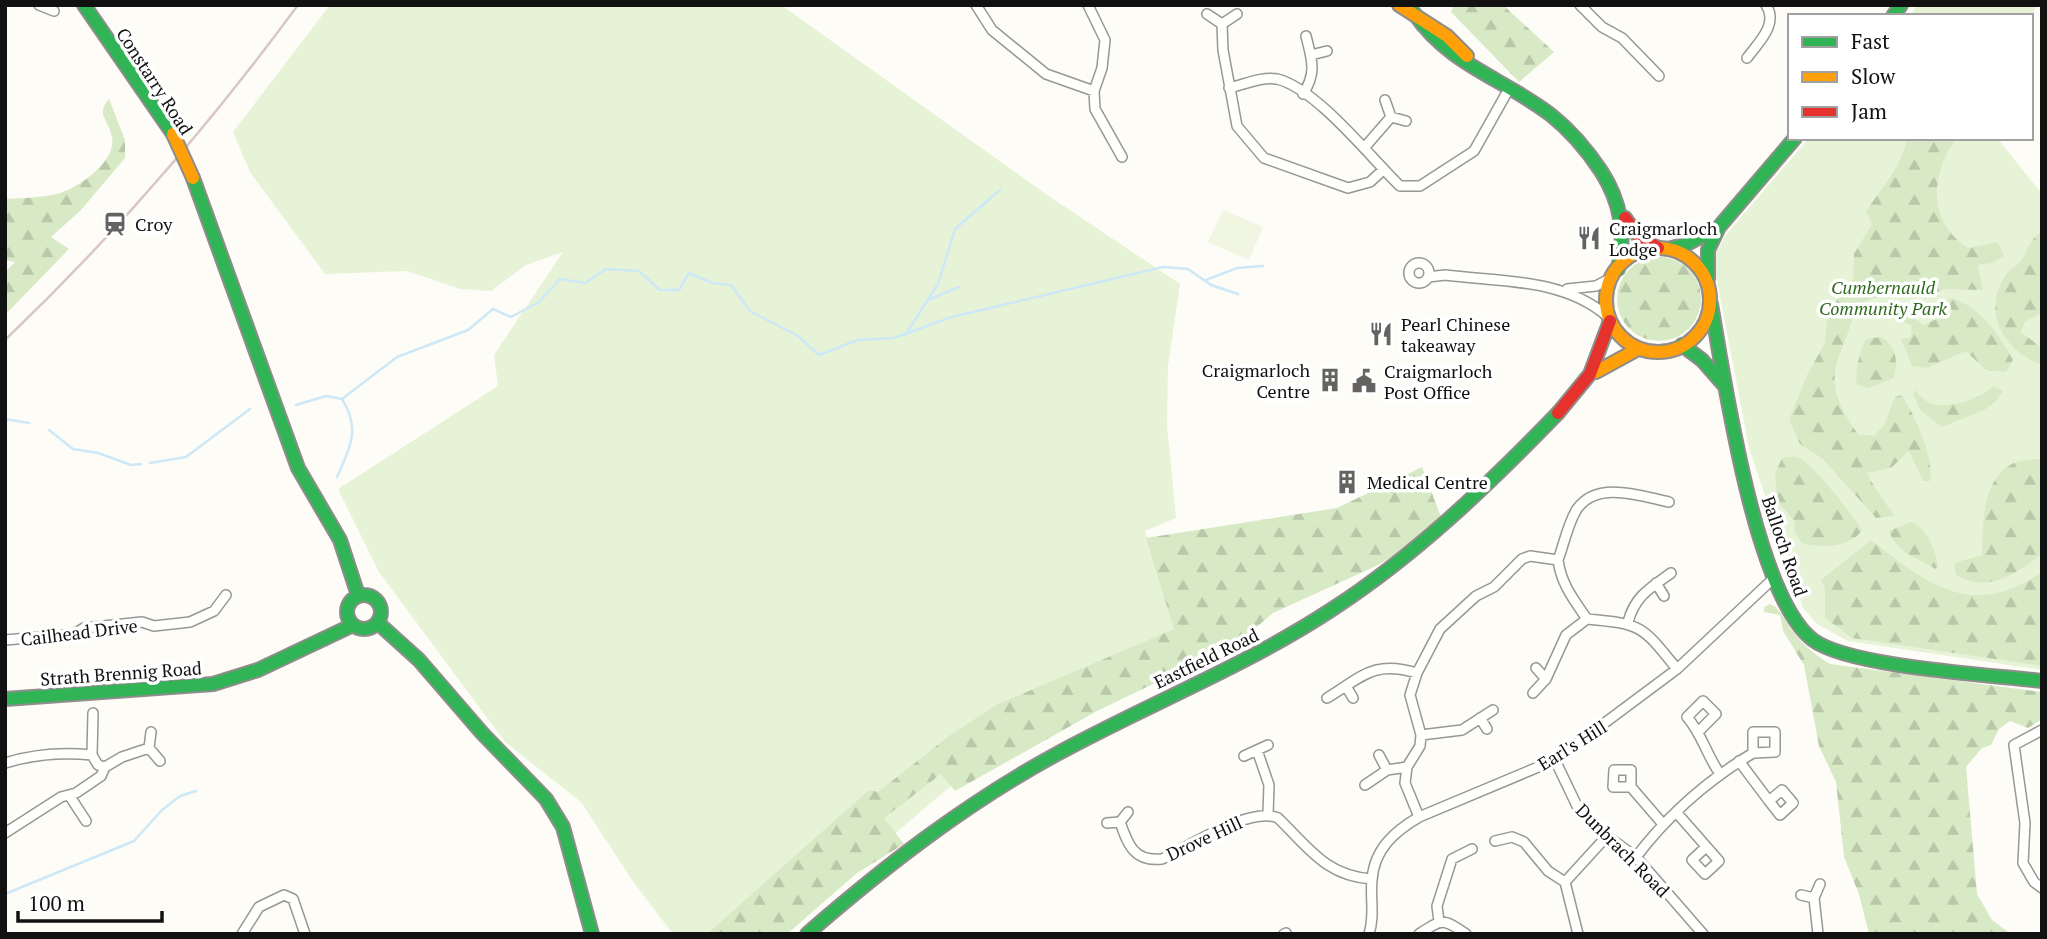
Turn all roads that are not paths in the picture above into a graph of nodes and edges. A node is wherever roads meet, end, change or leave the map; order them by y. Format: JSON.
{"nodes":[{"id":1,"x":39,"y":5,"type":"edge"},
{"id":2,"x":84,"y":5,"type":"edge"},
{"id":3,"x":976,"y":5,"type":"edge"},
{"id":4,"x":1088,"y":5,"type":"edge"},
{"id":5,"x":1399,"y":5,"type":"edge"},
{"id":6,"x":1580,"y":5,"type":"edge"},
{"id":7,"x":1766,"y":5,"type":"edge"},
{"id":8,"x":54,"y":11,"type":"dead end"},
{"id":9,"x":1207,"y":14,"type":"dead end"},
{"id":10,"x":1237,"y":14,"type":"dead end"},
{"id":11,"x":1222,"y":24,"type":"junction"},
{"id":12,"x":1306,"y":36,"type":"dead end"},
{"id":13,"x":1326,"y":51,"type":"dead end"},
{"id":14,"x":1311,"y":55,"type":"junction"},
{"id":15,"x":1747,"y":58,"type":"dead end"},
{"id":16,"x":1659,"y":76,"type":"dead end"},
{"id":17,"x":1510,"y":87,"type":"junction"},
{"id":18,"x":1229,"y":88,"type":"junction"},
{"id":19,"x":1094,"y":91,"type":"junction"},
{"id":20,"x":1303,"y":94,"type":"junction"},
{"id":21,"x":1385,"y":100,"type":"dead end"},
{"id":22,"x":1391,"y":117,"type":"junction"},
{"id":23,"x":1406,"y":121,"type":"dead end"},
{"id":24,"x":1793,"y":140,"type":"edge"},
{"id":25,"x":1364,"y":148,"type":"junction"},
{"id":26,"x":1122,"y":157,"type":"dead end"},
{"id":27,"x":1383,"y":170,"type":"junction"},
{"id":28,"x":1622,"y":212,"type":"junction"},
{"id":29,"x":1719,"y":227,"type":"junction"},
{"id":30,"x":1663,"y":248,"type":"junction"},
{"id":31,"x":1616,"y":273,"type":"junction"},
{"id":32,"x":1428,"y":277,"type":"dead end"},
{"id":33,"x":1709,"y":286,"type":"junction"},
{"id":34,"x":1562,"y":289,"type":"junction"},
{"id":35,"x":1710,"y":304,"type":"junction"},
{"id":36,"x":1609,"y":319,"type":"junction"},
{"id":37,"x":1682,"y":345,"type":"junction"},
{"id":38,"x":1638,"y":349,"type":"junction"},
{"id":39,"x":1591,"y":375,"type":"junction"},
{"id":40,"x":1727,"y":390,"type":"junction"},
{"id":41,"x":1668,"y":502,"type":"dead end"},
{"id":42,"x":1558,"y":560,"type":"junction"},
{"id":43,"x":1671,"y":573,"type":"dead end"},
{"id":44,"x":1775,"y":578,"type":"junction"},
{"id":45,"x":1656,"y":583,"type":"junction"},
{"id":46,"x":226,"y":595,"type":"dead end"},
{"id":47,"x":358,"y":595,"type":"junction"},
{"id":48,"x":1664,"y":596,"type":"dead end"},
{"id":49,"x":1587,"y":619,"type":"junction"},
{"id":50,"x":378,"y":622,"type":"junction"},
{"id":51,"x":1628,"y":622,"type":"junction"},
{"id":52,"x":352,"y":625,"type":"junction"},
{"id":53,"x":5,"y":639,"type":"edge"},
{"id":54,"x":1536,"y":668,"type":"dead end"},
{"id":55,"x":1677,"y":669,"type":"junction"},
{"id":56,"x":1417,"y":673,"type":"junction"},
{"id":57,"x":1546,"y":679,"type":"junction"},
{"id":58,"x":2042,"y":681,"type":"edge"},
{"id":59,"x":1346,"y":686,"type":"junction"},
{"id":60,"x":1533,"y":693,"type":"dead end"},
{"id":61,"x":1327,"y":698,"type":"dead end"},
{"id":62,"x":1353,"y":698,"type":"dead end"},
{"id":63,"x":5,"y":699,"type":"edge"},
{"id":64,"x":1493,"y":710,"type":"dead end"},
{"id":65,"x":93,"y":713,"type":"dead end"},
{"id":66,"x":1480,"y":719,"type":"junction"},
{"id":67,"x":1487,"y":729,"type":"dead end"},
{"id":68,"x":2042,"y":730,"type":"edge"},
{"id":69,"x":1699,"y":731,"type":"dead end"},
{"id":70,"x":151,"y":732,"type":"dead end"},
{"id":71,"x":1421,"y":734,"type":"junction"},
{"id":72,"x":1269,"y":745,"type":"dead end"},
{"id":73,"x":149,"y":748,"type":"junction"},
{"id":74,"x":1257,"y":750,"type":"junction"},
{"id":75,"x":1753,"y":753,"type":"dead end"},
{"id":76,"x":92,"y":755,"type":"junction"},
{"id":77,"x":1379,"y":755,"type":"dead end"},
{"id":78,"x":1244,"y":756,"type":"dead end"},
{"id":79,"x":1555,"y":760,"type":"junction"},
{"id":80,"x":160,"y":761,"type":"dead end"},
{"id":81,"x":1739,"y":761,"type":"junction"},
{"id":82,"x":5,"y":763,"type":"edge"},
{"id":83,"x":105,"y":767,"type":"junction"},
{"id":84,"x":1407,"y":767,"type":"junction"},
{"id":85,"x":1387,"y":770,"type":"junction"},
{"id":86,"x":1720,"y":774,"type":"junction"},
{"id":87,"x":1365,"y":785,"type":"dead end"},
{"id":88,"x":1631,"y":787,"type":"dead end"},
{"id":89,"x":69,"y":795,"type":"junction"},
{"id":90,"x":1769,"y":801,"type":"dead end"},
{"id":91,"x":1129,"y":812,"type":"dead end"},
{"id":92,"x":1676,"y":812,"type":"junction"},
{"id":93,"x":1268,"y":814,"type":"junction"},
{"id":94,"x":1419,"y":817,"type":"junction"},
{"id":95,"x":86,"y":821,"type":"dead end"},
{"id":96,"x":1120,"y":822,"type":"junction"},
{"id":97,"x":1107,"y":823,"type":"dead end"},
{"id":98,"x":1662,"y":823,"type":"junction"},
{"id":99,"x":5,"y":833,"type":"edge"},
{"id":100,"x":1607,"y":836,"type":"junction"},
{"id":101,"x":1495,"y":841,"type":"dead end"},
{"id":102,"x":1706,"y":847,"type":"dead end"},
{"id":103,"x":1472,"y":849,"type":"dead end"},
{"id":104,"x":1636,"y":857,"type":"junction"},
{"id":105,"x":1372,"y":879,"type":"junction"},
{"id":106,"x":1565,"y":882,"type":"junction"},
{"id":107,"x":1820,"y":884,"type":"dead end"},
{"id":108,"x":2042,"y":888,"type":"edge"},
{"id":109,"x":1801,"y":895,"type":"dead end"},
{"id":110,"x":1814,"y":898,"type":"junction"},
{"id":111,"x":1439,"y":921,"type":"junction"},
{"id":112,"x":242,"y":934,"type":"edge"},
{"id":113,"x":305,"y":934,"type":"edge"},
{"id":114,"x":592,"y":934,"type":"edge"},
{"id":115,"x":807,"y":934,"type":"edge"},
{"id":116,"x":1369,"y":934,"type":"edge"},
{"id":117,"x":1419,"y":934,"type":"edge"},
{"id":118,"x":1466,"y":934,"type":"edge"},
{"id":119,"x":1578,"y":934,"type":"edge"},
{"id":120,"x":1703,"y":934,"type":"edge"},
{"id":121,"x":1818,"y":934,"type":"edge"}],
"edges":[{"from":1,"to":8,"type":"street"},
{"from":2,"to":47,"type":"street","name":"Constarry Road","bridge":true},
{"from":3,"to":19,"type":"street"},
{"from":4,"to":19,"type":"street"},
{"from":5,"to":17,"type":"street"},
{"from":6,"to":16,"type":"street"},
{"from":7,"to":15,"type":"street"},
{"from":9,"to":11,"type":"street"},
{"from":10,"to":11,"type":"street"},
{"from":11,"to":18,"type":"street"},
{"from":12,"to":14,"type":"street"},
{"from":13,"to":14,"type":"street"},
{"from":14,"to":20,"type":"street"},
{"from":17,"to":27,"type":"street"},
{"from":17,"to":28,"type":"street"},
{"from":18,"to":20,"type":"street"},
{"from":18,"to":27,"type":"street"},
{"from":19,"to":26,"type":"street"},
{"from":20,"to":25,"type":"street"},
{"from":21,"to":22,"type":"street"},
{"from":22,"to":23,"type":"street"},
{"from":22,"to":25,"type":"street"},
{"from":24,"to":29,"type":"street"},
{"from":25,"to":27,"type":"street"},
{"from":28,"to":30,"type":"street"},
{"from":28,"to":31,"type":"street"},
{"from":29,"to":30,"type":"street"},
{"from":29,"to":33,"type":"street"},
{"from":30,"to":31,"type":"street"},
{"from":30,"to":33,"type":"street"},
{"from":31,"to":34,"type":"street"},
{"from":31,"to":36,"type":"street"},
{"from":32,"to":34,"type":"street"},
{"from":33,"to":35,"type":"street"},
{"from":34,"to":36,"type":"street"},
{"from":35,"to":37,"type":"street"},
{"from":35,"to":40,"type":"street","name":"Balloch Road"},
{"from":36,"to":38,"type":"street"},
{"from":36,"to":39,"type":"street","name":"Eastfield Road"},
{"from":37,"to":38,"type":"street"},
{"from":37,"to":40,"type":"street"},
{"from":38,"to":39,"type":"street","name":"Eastfield Road"},
{"from":39,"to":115,"type":"street","name":"Eastfield Road"},
{"from":40,"to":44,"type":"street","name":"Balloch Road"},
{"from":41,"to":42,"type":"street"},
{"from":42,"to":49,"type":"street"},
{"from":42,"to":56,"type":"street"},
{"from":43,"to":45,"type":"street"},
{"from":44,"to":55,"type":"street","name":"Earl's Hill"},
{"from":44,"to":58,"type":"street","name":"Balloch Road"},
{"from":45,"to":48,"type":"street"},
{"from":45,"to":51,"type":"street"},
{"from":46,"to":53,"type":"street","name":"Cailhead Drive"},
{"from":47,"to":50,"type":"street"},
{"from":47,"to":52,"type":"street"},
{"from":49,"to":51,"type":"street"},
{"from":49,"to":57,"type":"street"},
{"from":50,"to":52,"type":"street"},
{"from":50,"to":114,"type":"street"},
{"from":51,"to":55,"type":"street"},
{"from":52,"to":63,"type":"street","name":"Strath Brennig Road"},
{"from":54,"to":57,"type":"street"},
{"from":55,"to":79,"type":"street","name":"Earl's Hill"},
{"from":56,"to":59,"type":"street"},
{"from":56,"to":71,"type":"street"},
{"from":57,"to":60,"type":"street"},
{"from":59,"to":61,"type":"street"},
{"from":59,"to":62,"type":"street"},
{"from":64,"to":66,"type":"street"},
{"from":65,"to":76,"type":"street"},
{"from":66,"to":67,"type":"street"},
{"from":66,"to":71,"type":"street"},
{"from":68,"to":108,"type":"street"},
{"from":69,"to":86,"type":"street"},
{"from":70,"to":73,"type":"street"},
{"from":71,"to":84,"type":"street"},
{"from":72,"to":74,"type":"street"},
{"from":73,"to":80,"type":"street"},
{"from":73,"to":83,"type":"street"},
{"from":74,"to":78,"type":"street"},
{"from":74,"to":93,"type":"street"},
{"from":75,"to":81,"type":"street"},
{"from":76,"to":82,"type":"street"},
{"from":76,"to":83,"type":"street"},
{"from":77,"to":85,"type":"street"},
{"from":79,"to":94,"type":"street","name":"Earl's Hill"},
{"from":79,"to":100,"type":"street","name":"Dunbrach Road"},
{"from":81,"to":86,"type":"street"},
{"from":81,"to":90,"type":"street"},
{"from":83,"to":89,"type":"street"},
{"from":84,"to":85,"type":"street"},
{"from":84,"to":94,"type":"street"},
{"from":85,"to":87,"type":"street"},
{"from":86,"to":92,"type":"street"},
{"from":88,"to":98,"type":"street"},
{"from":89,"to":95,"type":"street"},
{"from":89,"to":99,"type":"street"},
{"from":91,"to":96,"type":"street"},
{"from":92,"to":98,"type":"street"},
{"from":92,"to":102,"type":"street"},
{"from":93,"to":96,"type":"street","name":"Drove Hill"},
{"from":93,"to":105,"type":"street"},
{"from":94,"to":105,"type":"street","name":"Earl's Hill"},
{"from":96,"to":97,"type":"street"},
{"from":98,"to":104,"type":"street"},
{"from":100,"to":104,"type":"street","name":"Dunbrach Road"},
{"from":100,"to":106,"type":"street"},
{"from":101,"to":106,"type":"street"},
{"from":103,"to":111,"type":"street"},
{"from":104,"to":120,"type":"street","name":"Dunbrach Road"},
{"from":105,"to":116,"type":"street","name":"Earl's Hill"},
{"from":106,"to":119,"type":"street"},
{"from":107,"to":110,"type":"street"},
{"from":109,"to":110,"type":"street"},
{"from":110,"to":121,"type":"street"},
{"from":111,"to":117,"type":"street"},
{"from":111,"to":118,"type":"street"},
{"from":112,"to":113,"type":"street"}]}
